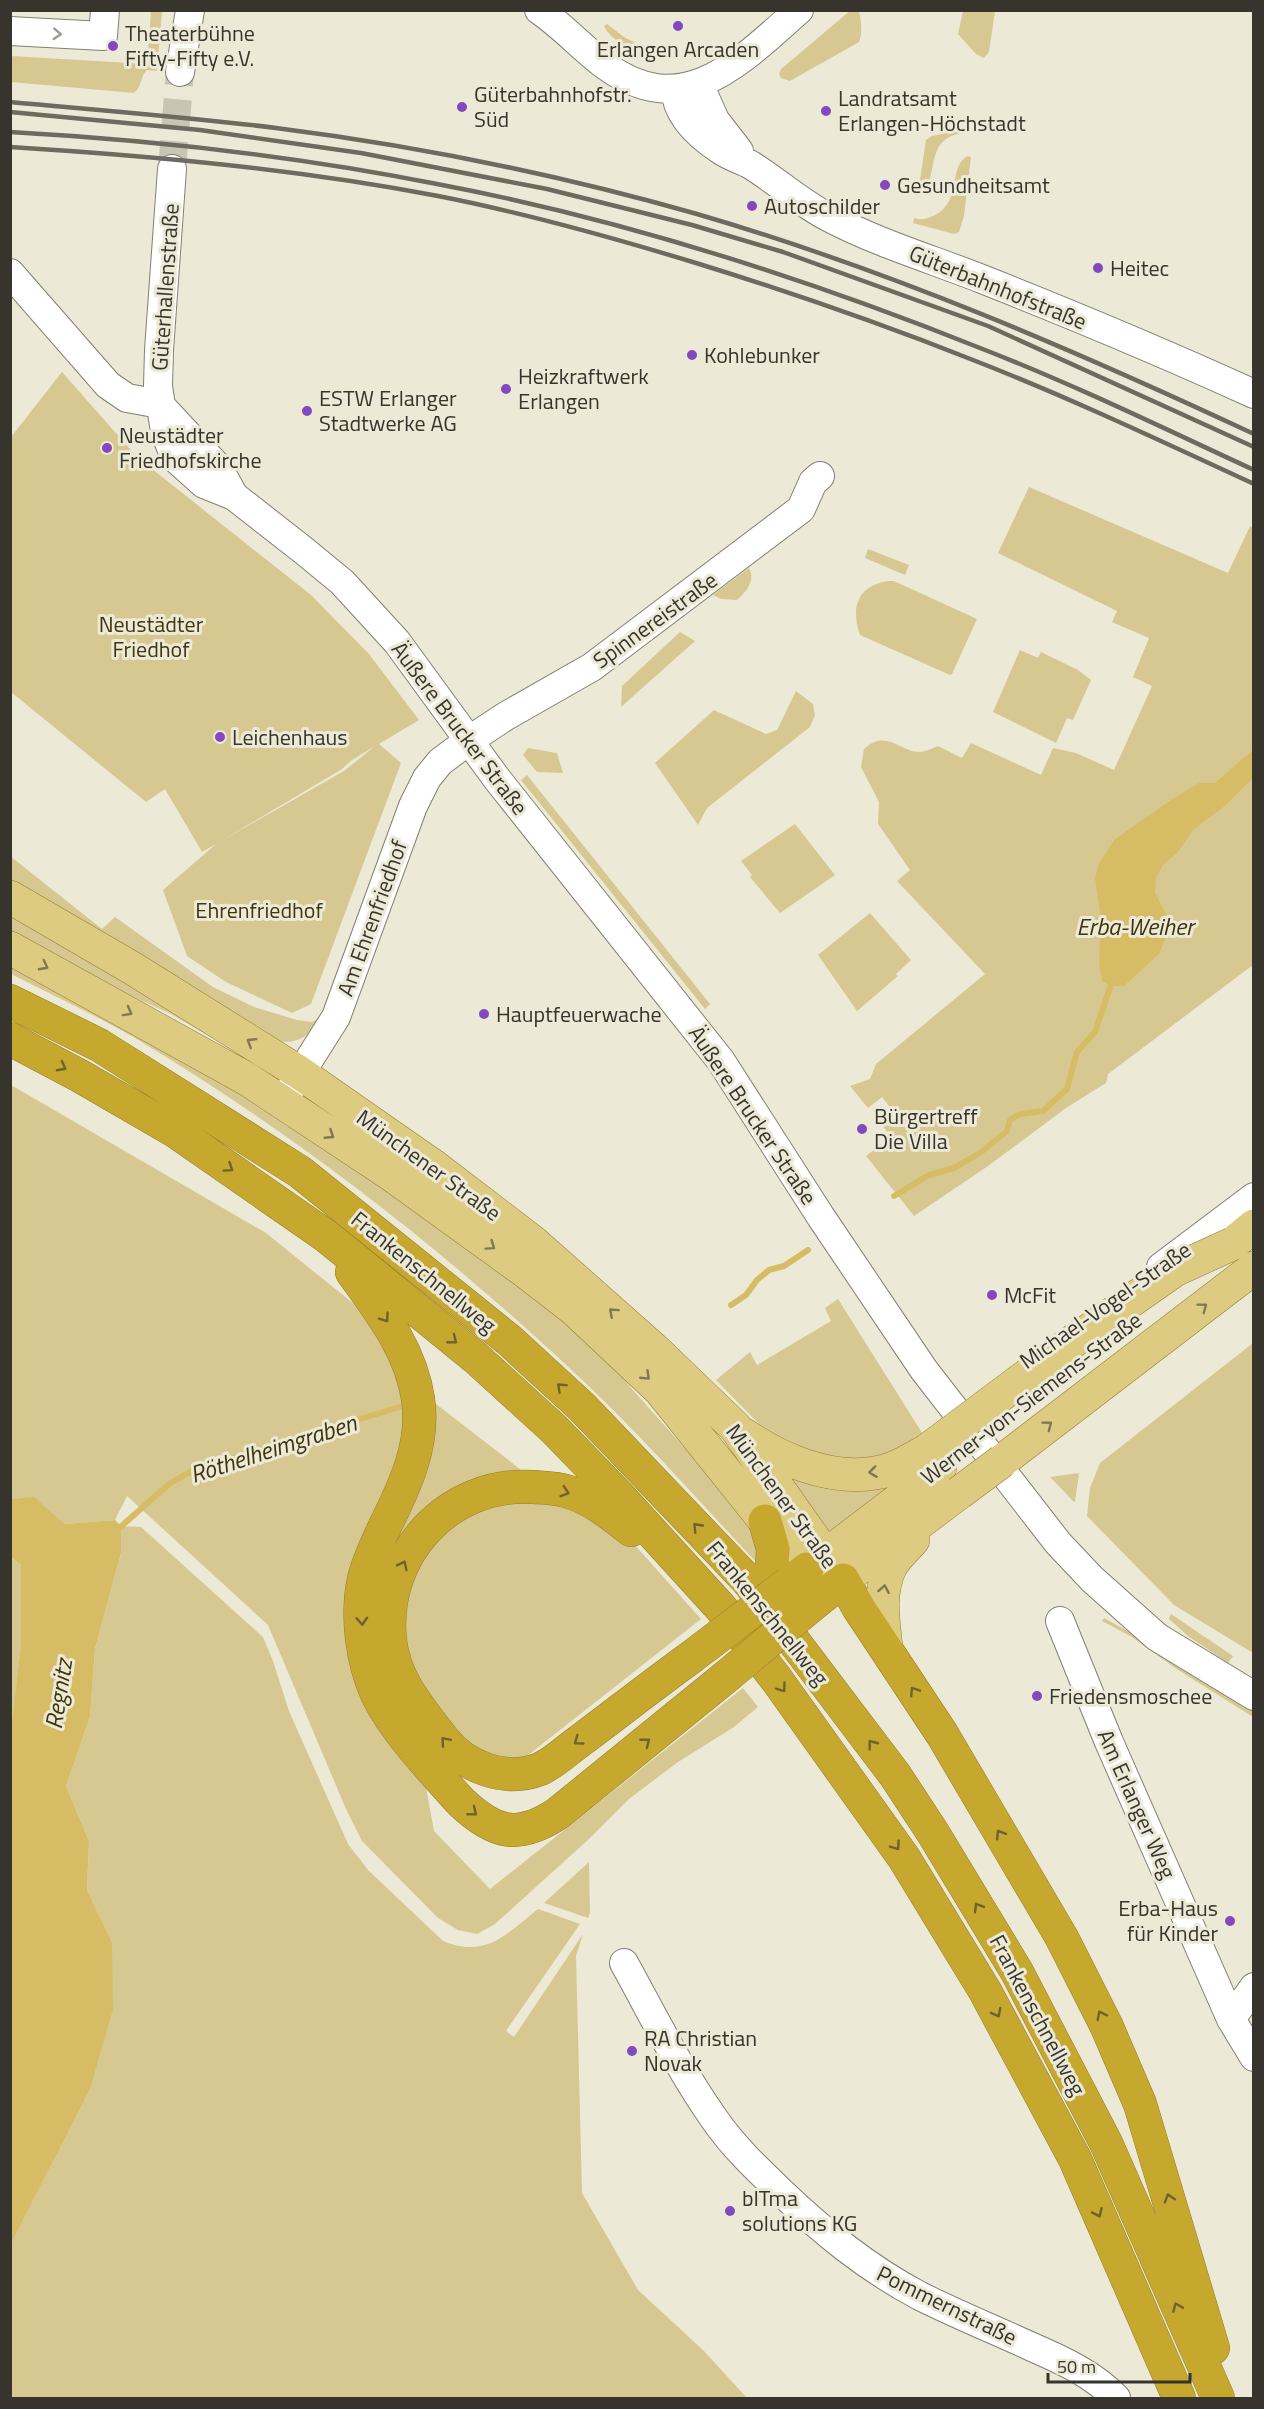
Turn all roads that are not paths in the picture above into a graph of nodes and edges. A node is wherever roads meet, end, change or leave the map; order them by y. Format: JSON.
{"nodes":[{"id":1,"x":190,"y":10,"type":"edge"},
{"id":2,"x":539,"y":10,"type":"edge"},
{"id":3,"x":799,"y":10,"type":"edge"},
{"id":4,"x":104,"y":23,"type":"edge"},
{"id":5,"x":10,"y":32,"type":"edge"},
{"id":6,"x":180,"y":72,"type":"tunnel mouth"},
{"id":7,"x":687,"y":86,"type":"junction"},
{"id":8,"x":172,"y":169,"type":"tunnel mouth"},
{"id":9,"x":10,"y":273,"type":"edge"},
{"id":10,"x":1254,"y":394,"type":"edge"},
{"id":11,"x":160,"y":404,"type":"junction"},
{"id":12,"x":820,"y":476,"type":"dead end"},
{"id":13,"x":468,"y":741,"type":"junction"},
{"id":14,"x":10,"y":897,"type":"edge"},
{"id":15,"x":10,"y":948,"type":"edge"},
{"id":16,"x":10,"y":1001,"type":"edge"},
{"id":17,"x":10,"y":1039,"type":"edge"},
{"id":18,"x":300,"y":1073,"type":"junction"},
{"id":19,"x":282,"y":1102,"type":"junction"},
{"id":20,"x":1254,"y":1197,"type":"edge"},
{"id":21,"x":1243,"y":1235,"type":"edge"},
{"id":22,"x":326,"y":1236,"type":"junction"},
{"id":23,"x":1254,"y":1268,"type":"edge"},
{"id":24,"x":956,"y":1412,"type":"junction"},
{"id":25,"x":735,"y":1427,"type":"junction"},
{"id":26,"x":942,"y":1480,"type":"junction"},
{"id":27,"x":765,"y":1521,"type":"joint"},
{"id":28,"x":808,"y":1577,"type":"junction"},
{"id":29,"x":732,"y":1613,"type":"junction"},
{"id":30,"x":1060,"y":1621,"type":"dead end"},
{"id":31,"x":886,"y":1647,"type":"junction"},
{"id":32,"x":1254,"y":1696,"type":"edge"},
{"id":33,"x":624,"y":1963,"type":"dead end"},
{"id":34,"x":1254,"y":1988,"type":"edge"},
{"id":35,"x":1231,"y":2019,"type":"junction"},
{"id":36,"x":1253,"y":2055,"type":"edge"},
{"id":37,"x":1116,"y":2398,"type":"edge"},
{"id":38,"x":1179,"y":2398,"type":"edge"},
{"id":39,"x":1218,"y":2398,"type":"edge"},
{"id":40,"x":1228,"y":2398,"type":"edge"}],
"edges":[{"from":1,"to":6,"type":"street"},
{"from":2,"to":7,"type":"street"},
{"from":3,"to":7,"type":"street"},
{"from":5,"to":4,"type":"street","one_way":true},
{"from":7,"to":10,"type":"street","name":"Güterbahnhofstraße"},
{"from":8,"to":11,"type":"street","name":"Güterhallenstraße"},
{"from":9,"to":11,"type":"street"},
{"from":11,"to":13,"type":"street","name":"Äußere Brucker Straße"},
{"from":12,"to":13,"type":"street","name":"Spinnereistraße"},
{"from":13,"to":18,"type":"street","name":"Am Ehrenfriedhof"},
{"from":13,"to":24,"type":"street","name":"Äußere Brucker Straße"},
{"from":18,"to":14,"type":"main road","name":"Münchener Straße","one_way":true},
{"from":15,"to":19,"type":"main road","name":"Münchener Straße","one_way":true},
{"from":39,"to":16,"type":"highway","name":"Frankenschnellweg","one_way":true},
{"from":17,"to":22,"type":"highway","name":"Frankenschnellweg","one_way":true},
{"from":18,"to":19,"type":"street","name":"Am Ehrenfriedhof"},
{"from":25,"to":18,"type":"main road","name":"Münchener Straße","one_way":true},
{"from":19,"to":27,"type":"main road","name":"Münchener Straße","one_way":true},
{"from":20,"to":24,"type":"street","name":"Michael-Vogel-Straße"},
{"from":21,"to":26,"type":"main road","bridge":true},
{"from":22,"to":28,"type":"highway","one_way":true,"bridge":true},
{"from":22,"to":29,"type":"highway","name":"Frankenschnellweg","one_way":true},
{"from":26,"to":23,"type":"main road","name":"Werner-von-Siemens-Straße","one_way":true,"bridge":true},
{"from":24,"to":32,"type":"street","name":"Äußere Brucker Straße"},
{"from":26,"to":25,"type":"main road","one_way":true},
{"from":25,"to":28,"type":"main road","name":"Münchener Straße"},
{"from":26,"to":28,"type":"main road","name":"Werner-von-Siemens-Straße"},
{"from":31,"to":26,"type":"main road","one_way":true},
{"from":27,"to":28,"type":"highway"},
{"from":28,"to":29,"type":"highway","bridge":true},
{"from":28,"to":31,"type":"highway"},
{"from":29,"to":29,"type":"highway","one_way":true,"bridge":true},
{"from":29,"to":38,"type":"highway","name":"Frankenschnellweg","one_way":true},
{"from":30,"to":35,"type":"street","name":"Am Erlanger Weg"},
{"from":40,"to":31,"type":"highway","one_way":true},
{"from":33,"to":37,"type":"street","name":"Pommernstraße"},
{"from":34,"to":35,"type":"street"},
{"from":35,"to":36,"type":"street","name":"Am Erlanger Weg"}]}
